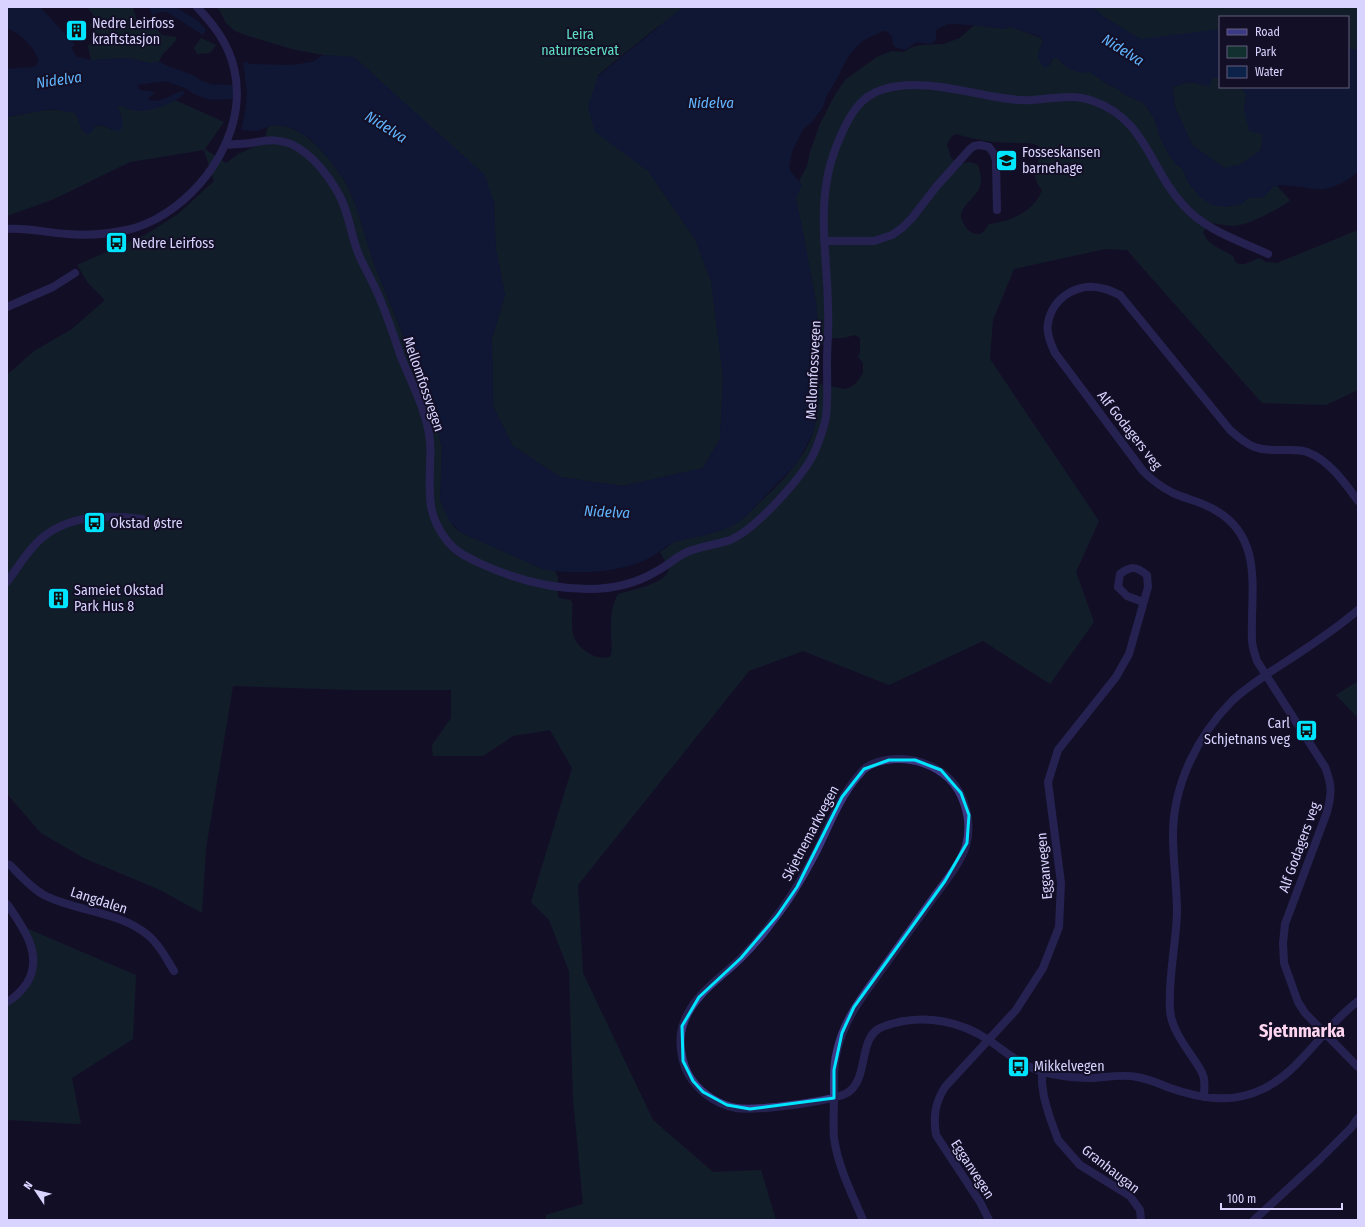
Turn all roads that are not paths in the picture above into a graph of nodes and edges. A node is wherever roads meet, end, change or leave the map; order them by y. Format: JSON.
{"nodes":[{"id":1,"x":197,"y":7,"type":"edge"},
{"id":2,"x":225,"y":145,"type":"junction"},
{"id":3,"x":997,"y":210,"type":"dead end"},
{"id":4,"x":7,"y":228,"type":"edge"},
{"id":5,"x":824,"y":241,"type":"junction"},
{"id":6,"x":1268,"y":254,"type":"dead end"},
{"id":7,"x":75,"y":272,"type":"dead end"},
{"id":8,"x":7,"y":307,"type":"edge"},
{"id":9,"x":1358,"y":501,"type":"edge"},
{"id":10,"x":142,"y":519,"type":"dead end"},
{"id":11,"x":7,"y":582,"type":"edge"},
{"id":12,"x":1143,"y":602,"type":"junction"},
{"id":13,"x":1358,"y":610,"type":"edge"},
{"id":14,"x":1266,"y":675,"type":"junction"},
{"id":15,"x":7,"y":864,"type":"edge"},
{"id":16,"x":7,"y":904,"type":"edge"},
{"id":17,"x":174,"y":971,"type":"dead end"},
{"id":18,"x":1358,"y":1000,"type":"edge"},
{"id":19,"x":7,"y":1002,"type":"edge"},
{"id":20,"x":1325,"y":1033,"type":"junction"},
{"id":21,"x":990,"y":1040,"type":"junction"},
{"id":22,"x":1358,"y":1067,"type":"edge"},
{"id":23,"x":1042,"y":1072,"type":"junction"},
{"id":24,"x":834,"y":1098,"type":"junction"},
{"id":25,"x":1204,"y":1098,"type":"junction"},
{"id":26,"x":1358,"y":1118,"type":"edge"},
{"id":27,"x":863,"y":1220,"type":"edge"},
{"id":28,"x":989,"y":1220,"type":"edge"},
{"id":29,"x":1141,"y":1220,"type":"edge"},
{"id":30,"x":1254,"y":1220,"type":"edge"}],
"edges":[{"from":1,"to":2,"type":"street"},
{"from":2,"to":4,"type":"street"},
{"from":2,"to":5,"type":"street","name":"Mellomfossvegen"},
{"from":3,"to":5,"type":"street"},
{"from":5,"to":6,"type":"street","name":"Mellomfossvegen"},
{"from":7,"to":8,"type":"street"},
{"from":9,"to":14,"type":"street","name":"Alf Godagers veg"},
{"from":10,"to":11,"type":"street"},
{"from":12,"to":12,"type":"street","name":"Egganvegen"},
{"from":12,"to":21,"type":"street","name":"Egganvegen"},
{"from":13,"to":14,"type":"street"},
{"from":14,"to":20,"type":"street","name":"Alf Godagers veg"},
{"from":14,"to":25,"type":"street"},
{"from":15,"to":17,"type":"street","name":"Langdalen"},
{"from":16,"to":19,"type":"street"},
{"from":18,"to":20,"type":"street"},
{"from":20,"to":22,"type":"street","name":"Alf Godagers veg"},
{"from":20,"to":25,"type":"street"},
{"from":21,"to":23,"type":"street"},
{"from":21,"to":24,"type":"street"},
{"from":21,"to":28,"type":"street","name":"Egganvegen"},
{"from":23,"to":25,"type":"street"},
{"from":23,"to":29,"type":"street","name":"Granhaugan"},
{"from":24,"to":24,"type":"street","name":"Skjetnemarkvegen"},
{"from":24,"to":27,"type":"street","name":"Skjetnemarkvegen"},
{"from":26,"to":30,"type":"street"}]}
